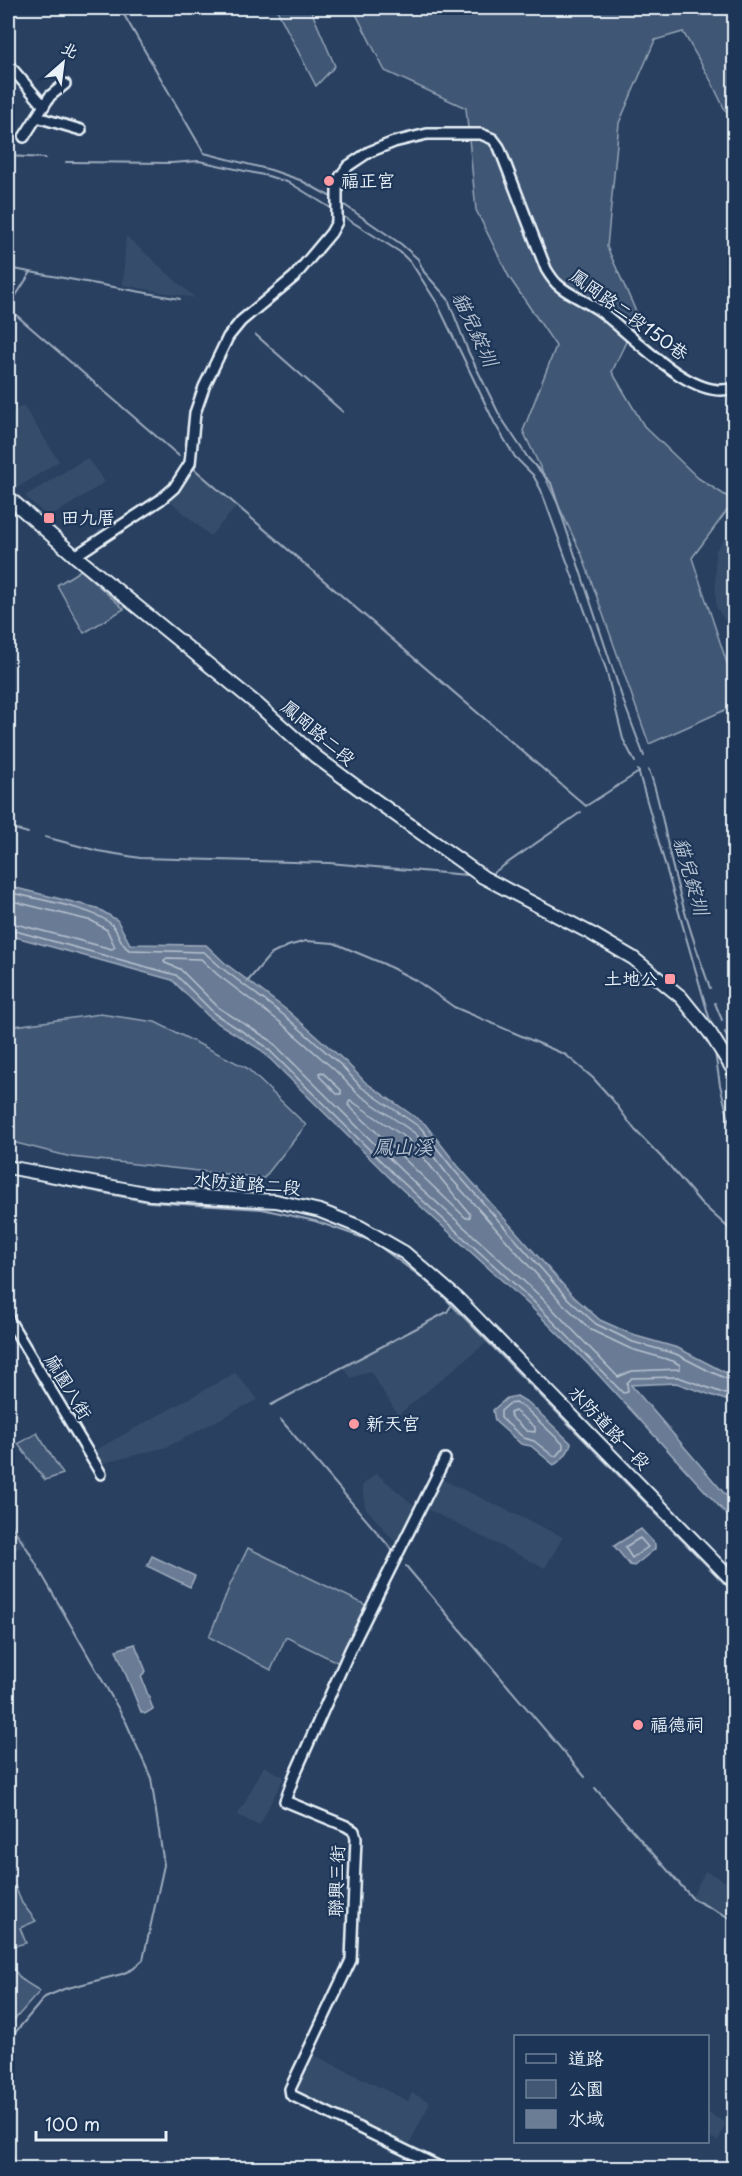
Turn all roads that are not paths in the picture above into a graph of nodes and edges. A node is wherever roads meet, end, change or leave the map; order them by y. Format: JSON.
{"nodes":[{"id":1,"x":8,"y":64,"type":"edge"},
{"id":2,"x":65,"y":84,"type":"dead end"},
{"id":3,"x":44,"y":106,"type":"junction"},
{"id":4,"x":37,"y":117,"type":"junction"},
{"id":5,"x":81,"y":130,"type":"dead end"},
{"id":6,"x":24,"y":137,"type":"dead end"},
{"id":7,"x":735,"y":388,"type":"edge"},
{"id":8,"x":8,"y":498,"type":"edge"},
{"id":9,"x":75,"y":556,"type":"junction"},
{"id":10,"x":735,"y":1071,"type":"edge"},
{"id":11,"x":8,"y":1167,"type":"edge"},
{"id":12,"x":458,"y":1299,"type":"joint"},
{"id":13,"x":8,"y":1318,"type":"edge"},
{"id":14,"x":445,"y":1458,"type":"dead end"},
{"id":15,"x":101,"y":1474,"type":"dead end"},
{"id":16,"x":735,"y":1582,"type":"edge"},
{"id":17,"x":442,"y":2169,"type":"edge"}],
"edges":[{"from":1,"to":3,"type":"street"},
{"from":2,"to":3,"type":"street"},
{"from":3,"to":4,"type":"street"},
{"from":4,"to":5,"type":"street"},
{"from":4,"to":6,"type":"street"},
{"from":7,"to":9,"type":"street","name":"鳳岡路二段150巷"},
{"from":8,"to":9,"type":"street","name":"鳳岡路二段"},
{"from":9,"to":10,"type":"street","name":"鳳岡路二段"},
{"from":11,"to":12,"type":"street","name":"水防道路二段"},
{"from":12,"to":16,"type":"street","name":"水防道路一段"},
{"from":13,"to":15,"type":"street","name":"麻園八街"},
{"from":14,"to":17,"type":"street","name":"聯興三街"}]}
